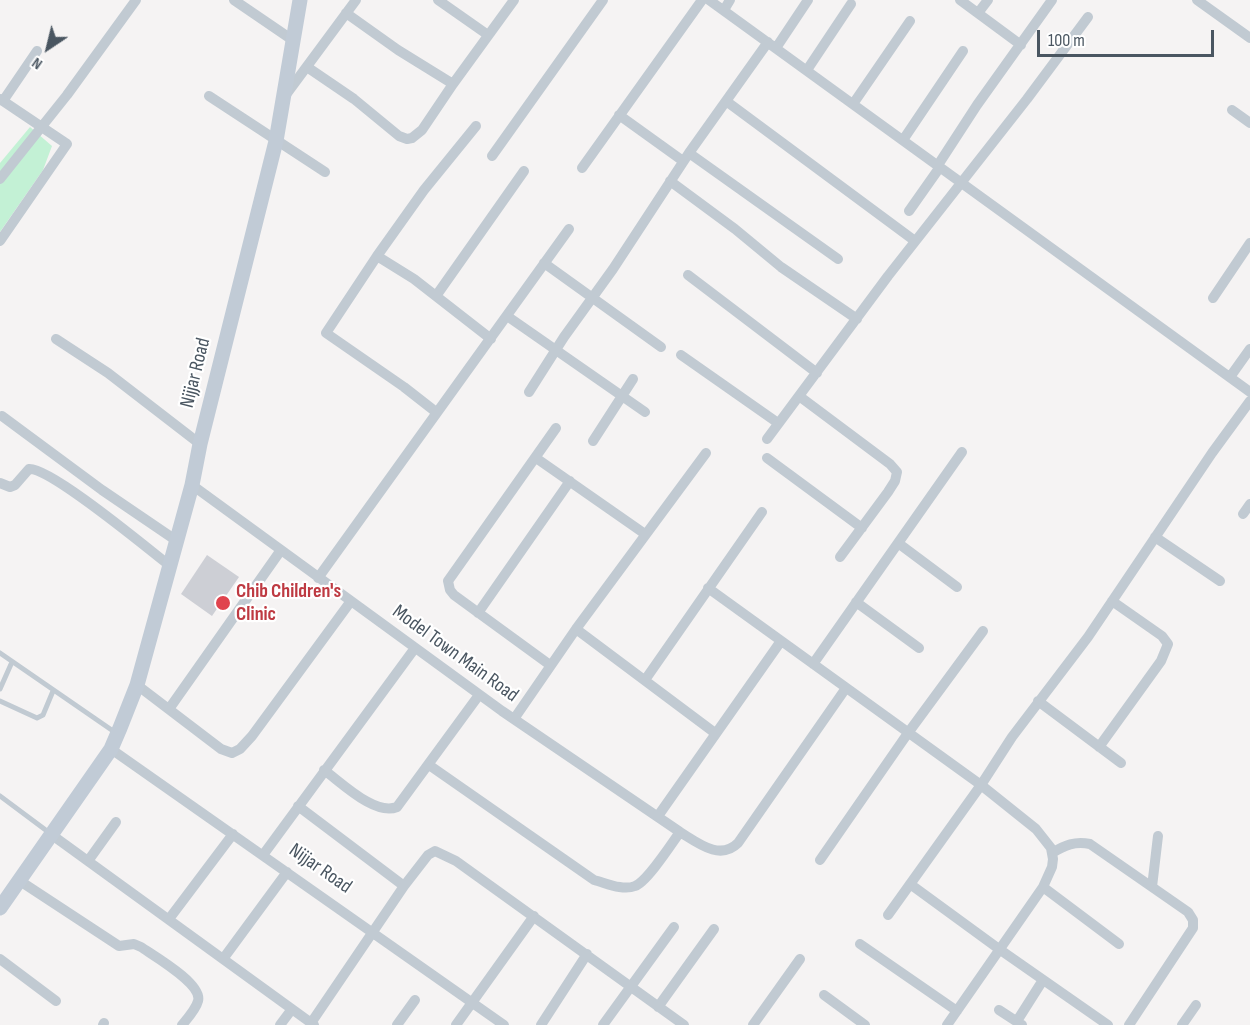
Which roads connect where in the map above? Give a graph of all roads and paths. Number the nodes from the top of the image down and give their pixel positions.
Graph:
1 (136, 0) edge
2 (234, 0) edge
3 (300, 0) edge
4 (356, 0) edge
5 (438, 0) edge
6 (514, 0) edge
7 (603, 0) edge
8 (702, 0) edge
9 (710, 0) edge
10 (730, 0) edge
11 (808, 0) edge
12 (960, 0) edge
13 (988, 0) edge
14 (1052, 0) edge
15 (1197, 0) edge
16 (851, 4) dead end
17 (724, 10) junction
18 (346, 13) junction
19 (978, 13) junction
20 (1088, 17) dead end
21 (910, 21) dead end
22 (488, 35) junction
23 (1249, 36) edge
24 (294, 41) junction
25 (772, 45) junction
26 (1021, 45) junction
27 (37, 51) dead end
28 (963, 51) dead end
29 (307, 67) junction
30 (807, 70) junction
31 (453, 84) junction
32 (208, 96) dead end
33 (285, 97) junction
34 (2, 100) edge
35 (726, 101) junction
36 (853, 104) junction
37 (1232, 110) dead end
38 (619, 115) junction
39 (1250, 123) edge
40 (476, 126) dead end
41 (42, 127) junction
42 (903, 140) junction
43 (276, 141) junction
44 (492, 156) dead end
45 (686, 157) junction
46 (939, 166) junction
47 (582, 168) dead end
48 (524, 171) dead end
49 (325, 172) dead end
50 (0, 178) edge
51 (670, 181) junction
52 (962, 183) junction
53 (909, 211) dead end
54 (569, 229) dead end
55 (0, 241) edge
56 (915, 241) junction
57 (1250, 243) edge
58 (377, 256) junction
59 (838, 259) dead end
60 (544, 263) junction
61 (688, 275) dead end
62 (436, 296) junction
63 (592, 298) junction
64 (1213, 298) dead end
65 (507, 316) junction
66 (857, 319) junction
67 (56, 339) dead end
68 (491, 339) junction
69 (661, 348) dead end
70 (1250, 349) edge
71 (556, 350) junction
72 (681, 355) dead end
73 (817, 373) junction
74 (1230, 377) junction
75 (633, 379) dead end
76 (529, 392) dead end
77 (1250, 392) edge
78 (622, 396) junction
79 (799, 396) junction
80 (1250, 401) edge
81 (436, 412) junction
82 (645, 412) dead end
83 (2, 416) dead end
84 (778, 423) junction
85 (556, 428) dead end
86 (767, 439) dead end
87 (593, 441) dead end
88 (200, 444) junction
89 (962, 452) dead end
90 (706, 453) dead end
91 (536, 458) junction
92 (767, 458) dead end
93 (570, 482) junction
94 (0, 483) edge
95 (192, 485) junction
96 (1250, 504) edge
97 (762, 512) dead end
98 (1243, 514) dead end
99 (862, 528) junction
100 (645, 534) junction
101 (1155, 537) junction
102 (177, 541) junction
103 (898, 543) junction
104 (281, 550) junction
105 (840, 557) dead end
106 (169, 565) junction
107 (318, 578) junction
108 (1220, 581) dead end
109 (957, 587) dead end
110 (708, 588) junction
111 (351, 601) junction
112 (1112, 601) junction
113 (856, 602) junction
114 (478, 614) junction
115 (576, 629) junction
116 (983, 631) dead end
117 (781, 641) junction
118 (415, 648) junction
119 (919, 648) dead end
120 (0, 653) edge
121 (12, 662) junction
122 (813, 664) junction
123 (550, 665) junction
124 (3, 673) edge
125 (645, 680) junction
126 (137, 684) junction
127 (846, 688) junction
128 (0, 689) edge
129 (53, 691) junction
130 (479, 695) junction
131 (0, 701) edge
132 (1038, 702) junction
133 (168, 709) junction
134 (514, 719) junction
135 (715, 733) junction
136 (908, 733) junction
137 (118, 734) junction
138 (1099, 747) junction
139 (111, 749) junction
140 (1121, 763) dead end
141 (429, 765) junction
142 (324, 770) junction
143 (981, 785) junction
144 (0, 796) edge
145 (298, 806) junction
146 (658, 816) junction
147 (116, 822) dead end
148 (680, 832) junction
149 (233, 834) junction
150 (52, 835) junction
151 (1158, 836) dead end
152 (1052, 853) junction
153 (263, 855) junction
154 (820, 860) dead end
155 (88, 861) junction
156 (287, 872) junction
157 (21, 881) junction
158 (910, 884) junction
159 (404, 886) junction
160 (1152, 886) junction
161 (1043, 887) junction
162 (0, 908) edge
163 (888, 915) dead end
164 (534, 916) junction
165 (169, 919) junction
166 (674, 927) dead end
167 (714, 929) dead end
168 (374, 933) junction
169 (860, 944) dead end
170 (1119, 944) dead end
171 (999, 950) junction
172 (587, 954) junction
173 (0, 959) edge
174 (801, 959) dead end
175 (224, 960) junction
176 (1043, 980) junction
177 (632, 987) junction
178 (824, 995) dead end
179 (415, 1000) dead end
180 (56, 1001) dead end
181 (472, 1002) junction
182 (1196, 1005) dead end
183 (658, 1007) junction
184 (292, 1009) junction
185 (999, 1010) dead end
186 (957, 1011) junction
187 (1020, 1023) edge
188 (313, 1024) edge
189 (182, 1025) edge
190 (280, 1025) edge
191 (397, 1025) edge
192 (456, 1025) edge
193 (504, 1025) edge
194 (541, 1025) edge
195 (603, 1025) edge
196 (684, 1025) edge
197 (753, 1025) edge
198 (865, 1025) edge
199 (947, 1025) edge
200 (1108, 1025) edge
201 (1129, 1025) edge
202 (1182, 1025) edge

1 - 41 street
2 - 24 street
3 - 24 street, Nijjar Road
4 - 18 street
5 - 22 street
6 - 22 street
7 - 44 street
8 - 38 street
9 - 17 street
10 - 17 street
11 - 25 street
12 - 19 street
13 - 19 street
14 - 26 street
15 - 23 street
16 - 30 street
17 - 25 street
18 - 29 street
18 - 31 street
19 - 26 street
20 - 52 street
21 - 36 street
22 - 31 street
24 - 33 street, Nijjar Road
25 - 30 street
25 - 35 street
26 - 46 street
27 - 34 street
28 - 42 street
29 - 31 street
29 - 33 street
30 - 36 street
32 - 43 street
33 - 43 street, Nijjar Road
34 - 41 street
35 - 45 street
35 - 56 street
36 - 42 street
37 - 39 street
38 - 45 street
38 - 47 street
40 - 58 street
41 - 50 street
41 - 55 street
42 - 46 street
43 - 49 street
43 - 88 street, Nijjar Road
45 - 51 street
45 - 59 street
46 - 52 street
46 - 53 street
48 - 62 street
51 - 63 street
51 - 66 street
52 - 56 street
52 - 74 street
54 - 60 street
56 - 66 street
57 - 64 street
58 - 62 street
58 - 81 street
60 - 63 street
60 - 65 street
61 - 73 street
62 - 68 street
63 - 69 street
63 - 71 street
65 - 68 street
65 - 71 street
66 - 73 street
67 - 88 street
68 - 81 street
70 - 74 street
71 - 76 street
71 - 78 street
72 - 84 street
73 - 79 street
74 - 77 street
75 - 78 street
78 - 82 street
78 - 87 street
79 - 84 street
79 - 99 street
80 - 101 street
81 - 107 street
83 - 102 street
84 - 86 street
85 - 91 street
88 - 95 street, Nijjar Road
89 - 103 street
90 - 100 street
91 - 93 street
91 - 114 street
92 - 99 street
93 - 100 street
93 - 114 street
94 - 106 street
95 - 102 street, Nijjar Road
95 - 104 street, Model Town Main Road
96 - 98 street
97 - 110 street
99 - 105 street
100 - 115 street
101 - 108 street
101 - 112 street
102 - 106 street, Nijjar Road
103 - 109 street
103 - 113 street
104 - 107 street, Model Town Main Road
104 - 133 street
106 - 126 street, Nijjar Road
107 - 111 street, Model Town Main Road
110 - 117 street
110 - 125 street
111 - 118 street, Model Town Main Road
111 - 133 street
112 - 132 street
112 - 138 street
113 - 119 street
113 - 122 street
114 - 123 street
115 - 123 street
115 - 125 street
116 - 136 street
117 - 122 street
117 - 135 street
118 - 130 street, Model Town Main Road
118 - 142 street
120 - 121 lane
121 - 124 lane
121 - 129 lane
122 - 127 street
123 - 134 street
124 - 128 lane
125 - 135 street
126 - 133 street
126 - 137 street, Nijjar Road
127 - 136 street
127 - 148 street, Model Town Main Road
129 - 131 lane
129 - 137 lane
130 - 134 street, Model Town Main Road
130 - 141 street
132 - 138 street
132 - 143 street
134 - 146 street, Model Town Main Road
135 - 146 street
136 - 143 street
136 - 154 street
137 - 139 street, Nijjar Road
138 - 140 street
139 - 149 street, Nijjar Road
139 - 150 street, Nijjar Road
141 - 142 street
141 - 148 street
142 - 145 street
143 - 152 street
143 - 158 street
144 - 150 lane
145 - 153 street
145 - 159 street
146 - 148 street, Model Town Main Road
147 - 155 street
149 - 153 street, Nijjar Road
149 - 165 street
150 - 155 street
150 - 157 street, Nijjar Road
151 - 160 street
152 - 160 street
152 - 161 street
153 - 156 street, Nijjar Road
155 - 165 street
156 - 168 street, Nijjar Road
156 - 175 street
157 - 162 street, Nijjar Road
157 - 189 street
158 - 163 street
158 - 171 street
159 - 164 street
159 - 168 street
160 - 201 street
161 - 170 street
161 - 171 street
164 - 172 street
164 - 181 street
165 - 175 street
166 - 177 street
167 - 183 street
168 - 181 street, Nijjar Road
168 - 188 street
169 - 186 street
171 - 176 street
171 - 186 street
172 - 177 street
172 - 194 street
173 - 180 street
174 - 197 street
175 - 184 street
176 - 187 street
176 - 200 street
177 - 183 street
177 - 195 street
178 - 198 street
179 - 191 street
181 - 192 street
181 - 193 street, Nijjar Road
182 - 202 street
183 - 196 street
184 - 188 street
184 - 190 street
185 - 187 street
186 - 199 street

